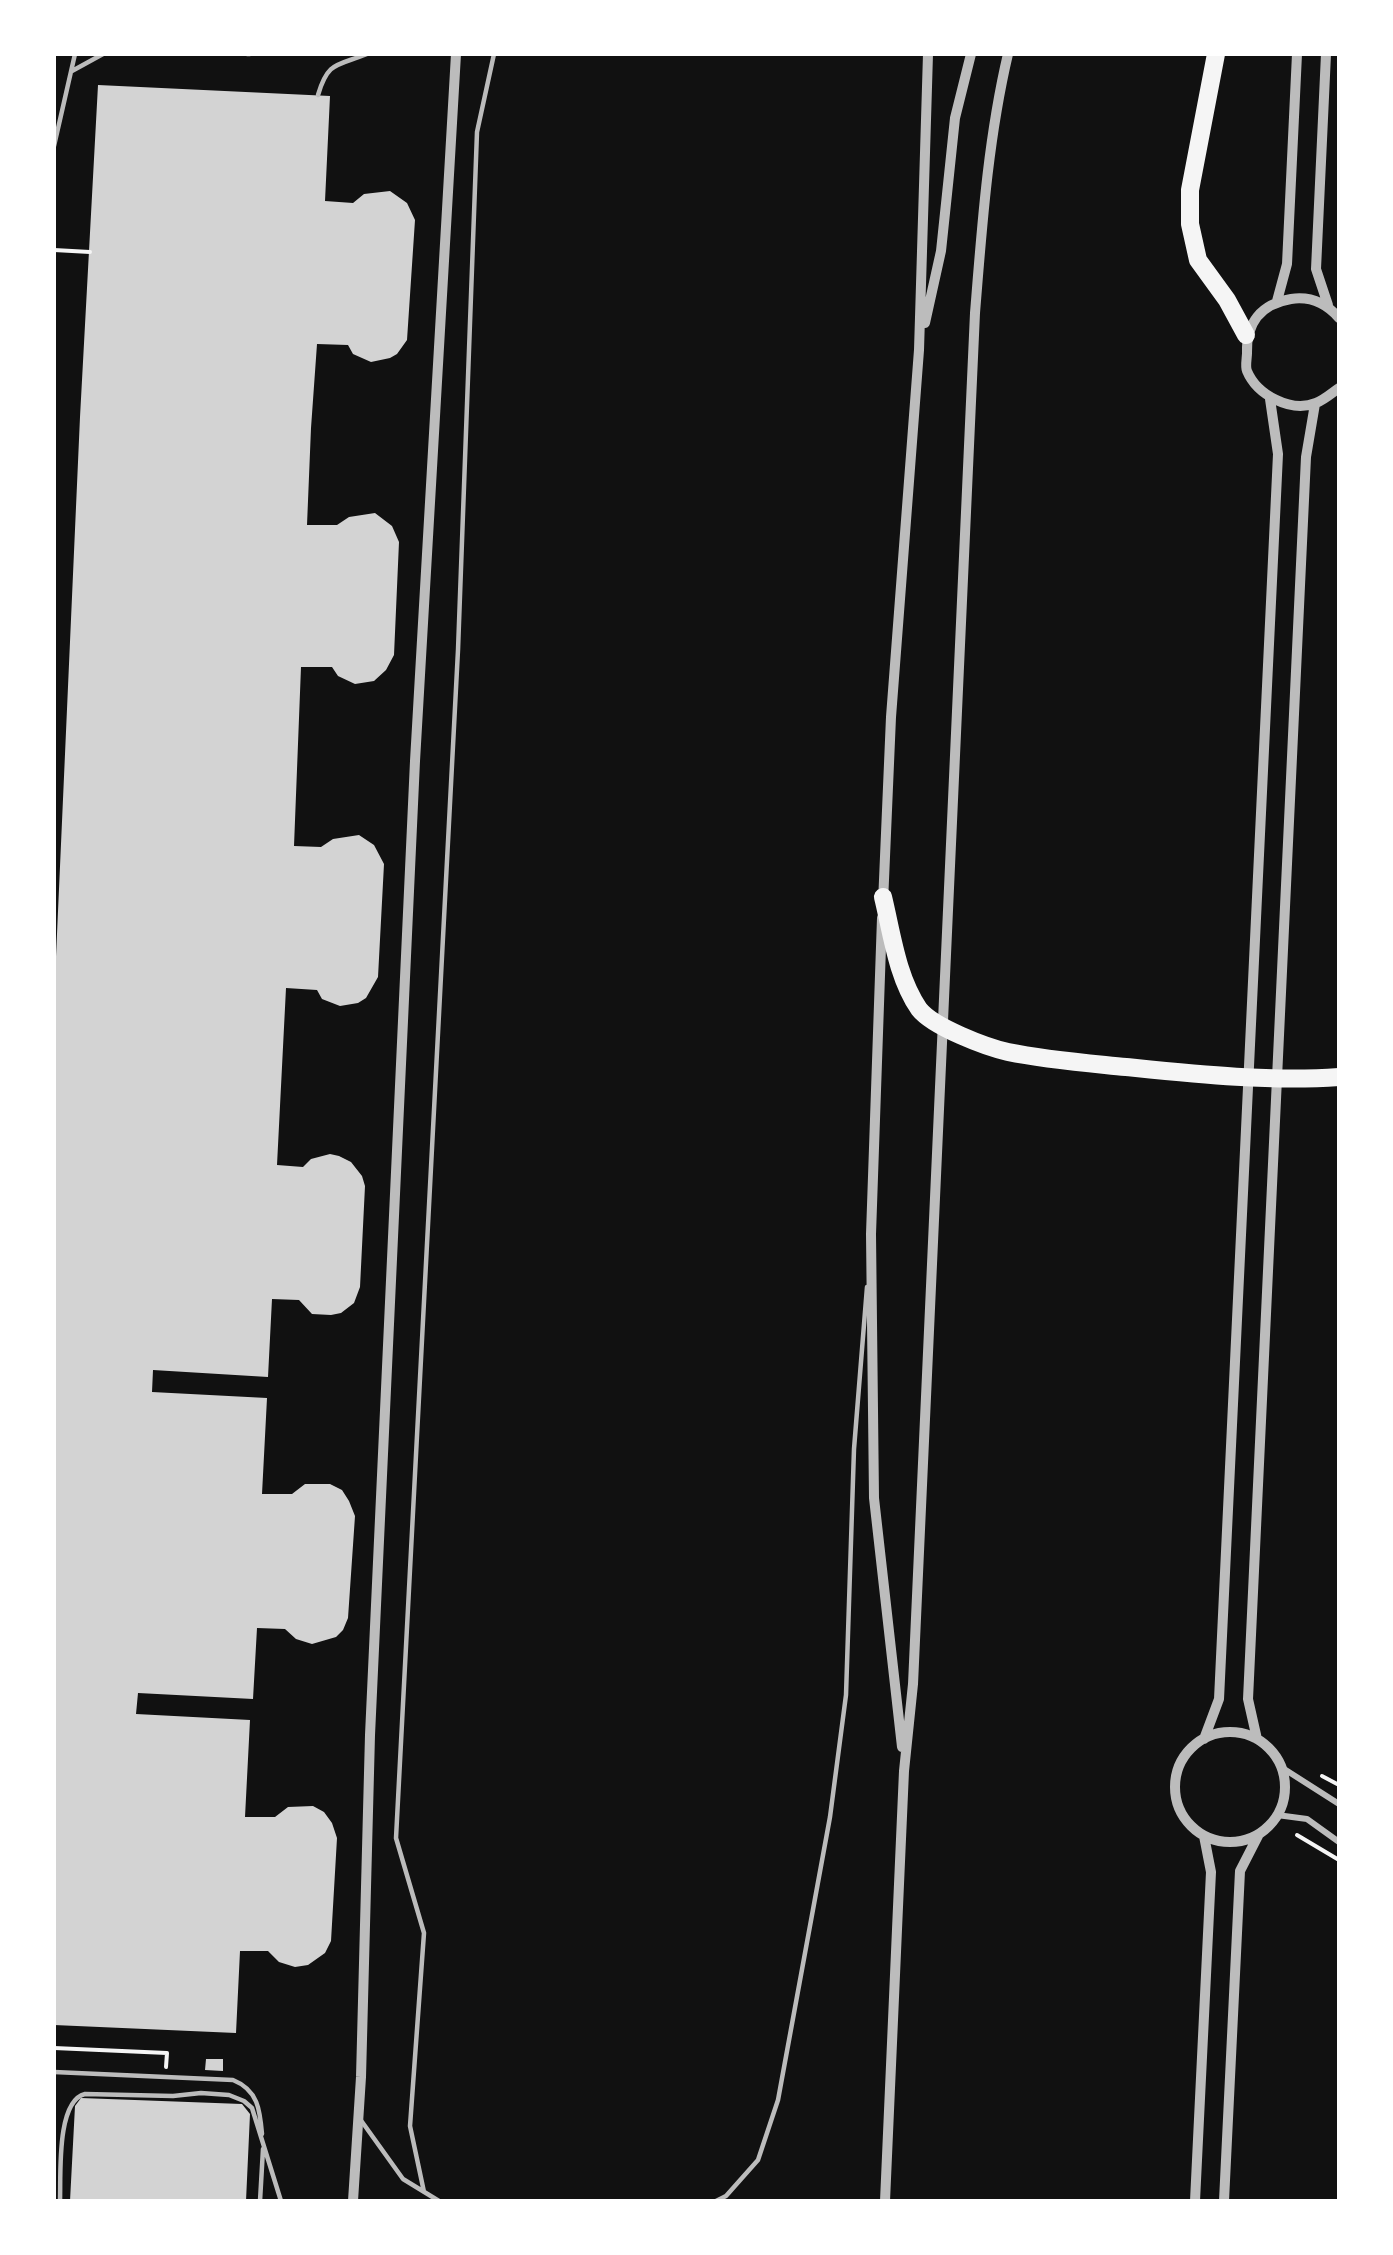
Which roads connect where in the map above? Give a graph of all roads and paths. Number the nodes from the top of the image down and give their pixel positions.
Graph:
1 (75, 54) edge
2 (103, 54) edge
3 (367, 54) edge
4 (456, 54) edge
5 (494, 54) edge
6 (928, 54) edge
7 (971, 54) edge
8 (1008, 54) edge
9 (1216, 54) edge
10 (1297, 54) edge
11 (1326, 54) edge
12 (72, 71) junction
13 (318, 95) dead end
14 (54, 146) edge
15 (54, 250) edge
16 (90, 252) dead end
17 (1277, 301) junction
18 (1328, 305) junction
19 (1339, 318) edge
20 (1246, 334) junction
21 (919, 350) junction
22 (1339, 388) edge
23 (1270, 399) junction
24 (1315, 404) junction
25 (883, 897) junction
26 (1339, 1077) edge
27 (871, 1234) junction
28 (1203, 1739) junction
29 (1257, 1739) junction
30 (1281, 1767) junction
31 (904, 1771) junction
32 (1339, 1804) edge
33 (1277, 1815) junction
34 (1259, 1834) junction
35 (1297, 1835) dead end
36 (1204, 1836) junction
37 (1339, 1842) edge
38 (1339, 1860) edge
39 (54, 2048) edge
40 (54, 2072) edge
41 (166, 2077) dead end
42 (358, 2117) junction
43 (263, 2144) junction
44 (885, 2170) junction
45 (424, 2192) junction
46 (60, 2201) edge
47 (260, 2201) edge
48 (281, 2201) edge
49 (353, 2201) edge
50 (439, 2201) edge
51 (716, 2201) edge
52 (880, 2201) edge
53 (885, 2201) edge
54 (1195, 2201) edge
55 (1224, 2201) edge

1 - 12 lane
2 - 12 lane
3 - 13 lane
4 - 42 street
5 - 45 lane
6 - 21 street
7 - 21 street
8 - 31 street
9 - 20 highway
10 - 17 street
11 - 18 street
12 - 14 lane
15 - 16 path
17 - 18 street
17 - 20 street
18 - 19 street
20 - 23 street
21 - 25 street
22 - 24 street
23 - 24 street
23 - 28 street
24 - 29 street
25 - 26 highway
25 - 27 street
27 - 31 street
27 - 51 lane
28 - 29 street
28 - 36 street
29 - 30 street
30 - 32 street
30 - 33 street
31 - 44 street
33 - 34 street
33 - 37 street
34 - 36 street
34 - 55 street
35 - 38 path
36 - 54 street
39 - 41 path
40 - 43 lane
42 - 45 lane
42 - 49 street
43 - 46 lane
43 - 47 lane
43 - 48 lane
44 - 52 street
44 - 53 street
45 - 50 lane

